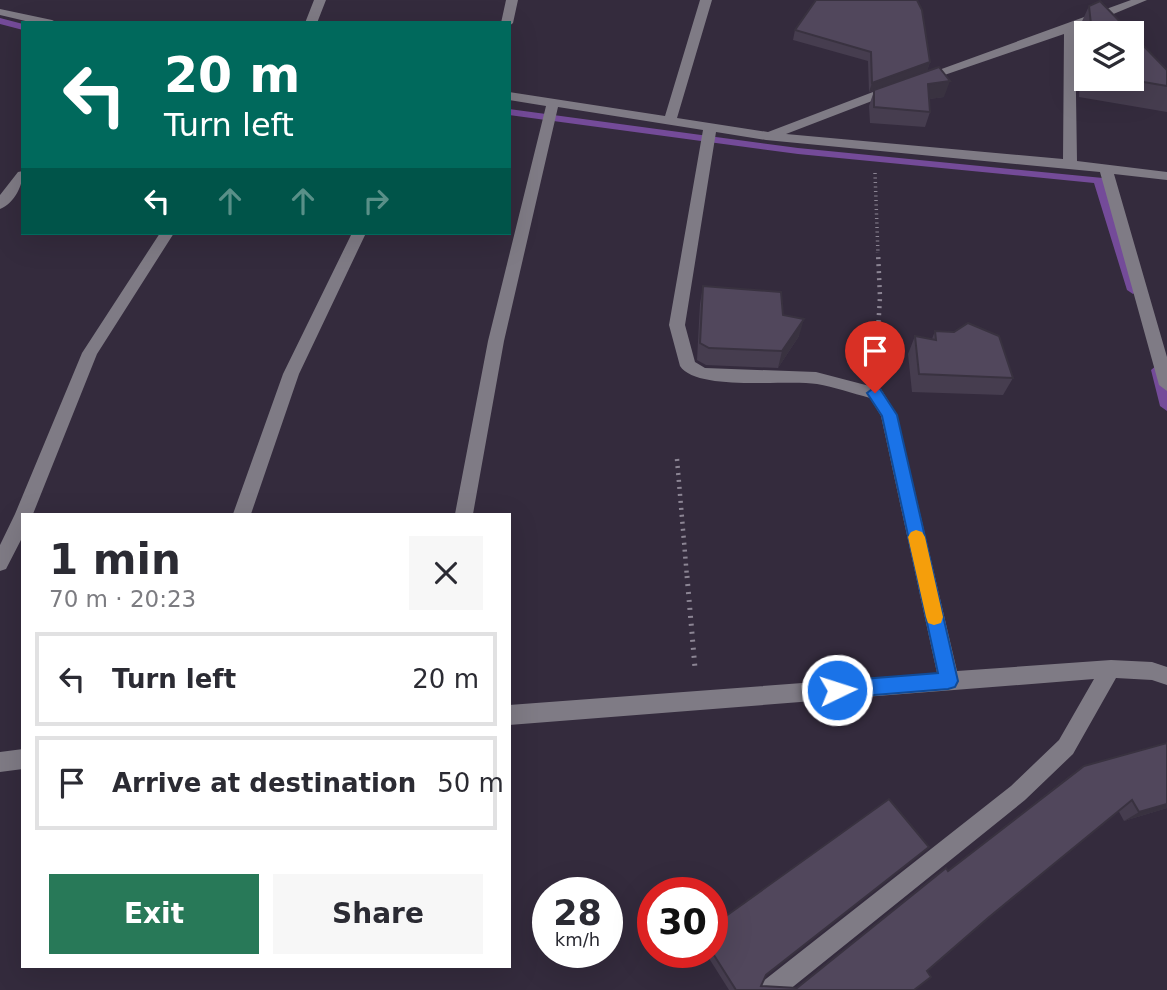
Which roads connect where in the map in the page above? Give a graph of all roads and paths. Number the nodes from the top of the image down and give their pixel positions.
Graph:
1 (320, 0) edge
2 (512, 0) edge
3 (706, 0) edge
4 (1141, 0) edge
5 (0, 12) edge
6 (43, 21) edge
7 (312, 21) edge
8 (507, 21) edge
9 (1069, 29) junction
10 (511, 96) edge
11 (553, 103) junction
12 (670, 121) junction
13 (710, 127) junction
14 (766, 136) junction
15 (872, 146) junction
16 (1070, 164) junction
17 (1106, 169) junction
18 (1167, 176) edge
19 (21, 178) edge
20 (0, 204) edge
21 (166, 235) edge
22 (358, 235) edge
23 (1167, 385) edge
24 (875, 393) junction
25 (677, 460) dead end
26 (24, 513) edge
27 (242, 513) edge
28 (464, 513) edge
29 (21, 520) edge
30 (0, 563) edge
31 (1111, 669) junction
32 (1167, 676) edge
33 (948, 681) junction
34 (698, 701) junction
35 (511, 715) edge
36 (21, 759) edge
37 (0, 762) edge
38 (770, 990) edge

1 - 7 street
2 - 8 street
3 - 12 street
4 - 9 street
5 - 6 street
9 - 14 street
9 - 16 street
10 - 11 street
11 - 12 street
11 - 28 street
12 - 13 street
13 - 14 street
13 - 24 street
14 - 15 street
15 - 16 street
15 - 24 path
16 - 17 street
17 - 18 street
17 - 23 street
19 - 20 street
21 - 26 street
22 - 27 street
24 - 33 street
25 - 34 path
29 - 30 street
31 - 32 street
31 - 33 street
31 - 38 street
33 - 34 street
34 - 35 street
36 - 37 street

